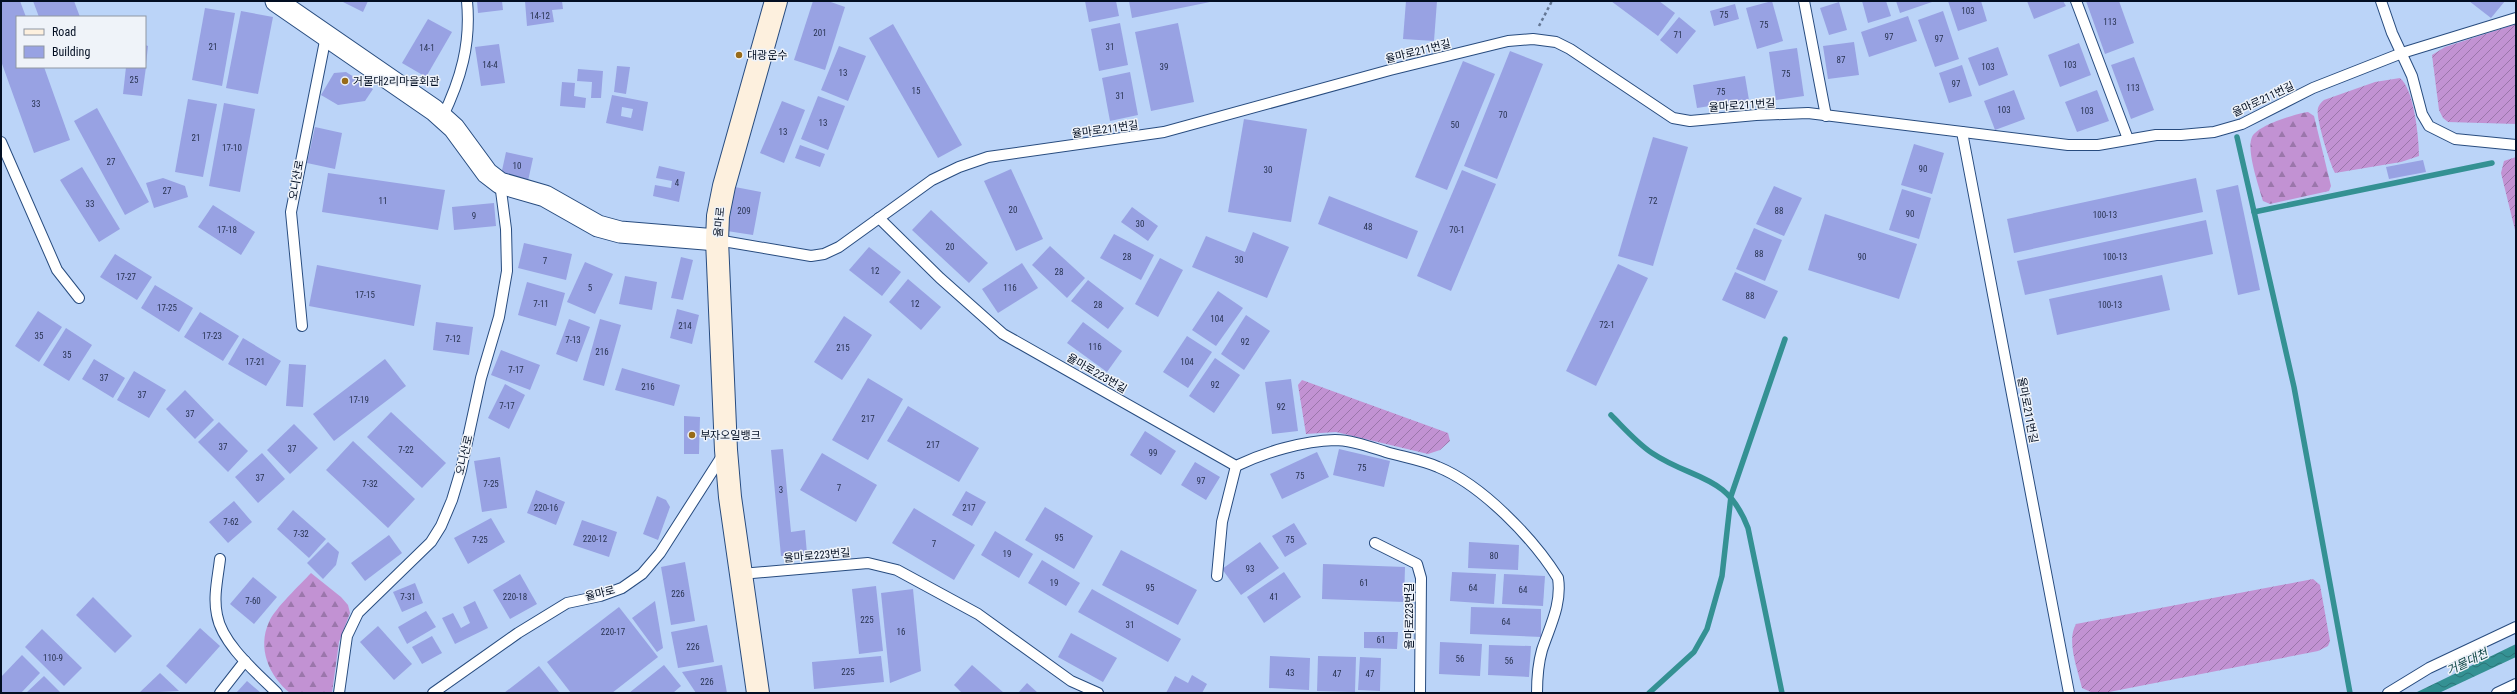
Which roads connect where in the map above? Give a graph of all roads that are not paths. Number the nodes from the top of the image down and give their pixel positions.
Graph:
1 (276, 1) edge
2 (467, 1) edge
3 (776, 1) edge
4 (1804, 1) edge
5 (2076, 1) edge
6 (2381, 1) edge
7 (2516, 18) edge
8 (326, 36) junction
9 (2402, 53) junction
10 (1826, 116) junction
11 (442, 118) junction
12 (1962, 132) junction
13 (2128, 139) junction
14 (1, 142) edge
15 (2516, 145) edge
16 (500, 183) junction
17 (880, 218) junction
18 (717, 240) junction
19 (79, 298) dead end
20 (302, 326) dead end
21 (726, 450) junction
22 (1236, 466) junction
23 (1375, 543) dead end
24 (220, 559) dead end
25 (741, 574) junction
26 (1217, 576) dead end
27 (2516, 627) edge
28 (245, 661) junction
29 (2516, 684) edge
30 (220, 693) edge
31 (277, 693) edge
32 (339, 693) edge
33 (433, 693) edge
34 (758, 693) edge
35 (1098, 693) edge
36 (1420, 693) edge
37 (1537, 693) edge
38 (2069, 693) edge
39 (2388, 693) edge
40 (2497, 693) edge

1 - 8 street
2 - 11 lane
3 - 18 street, 율마로
4 - 10 lane
5 - 13 lane
6 - 9 lane
7 - 9 lane, 율마로211번길
8 - 11 street
8 - 20 lane, 오니산로
9 - 13 lane, 율마로211번길
9 - 15 lane
10 - 12 lane, 율마로211번길
10 - 17 lane, 율마로211번길
11 - 16 street
12 - 13 lane, 율마로211번길
12 - 38 lane, 율마로211번길
14 - 19 lane
16 - 18 street
16 - 32 lane, 오니산로
17 - 18 lane, 율마로211번길
17 - 22 lane, 율마로223번길
18 - 21 street, 율마로
21 - 25 street, 율마로
21 - 33 lane, 율마로
22 - 26 lane
22 - 37 lane
23 - 36 lane, 율마로223번길
24 - 28 lane
25 - 34 street, 율마로
25 - 35 lane, 율마로223번길
27 - 39 lane
28 - 30 lane
28 - 31 lane
29 - 40 lane

